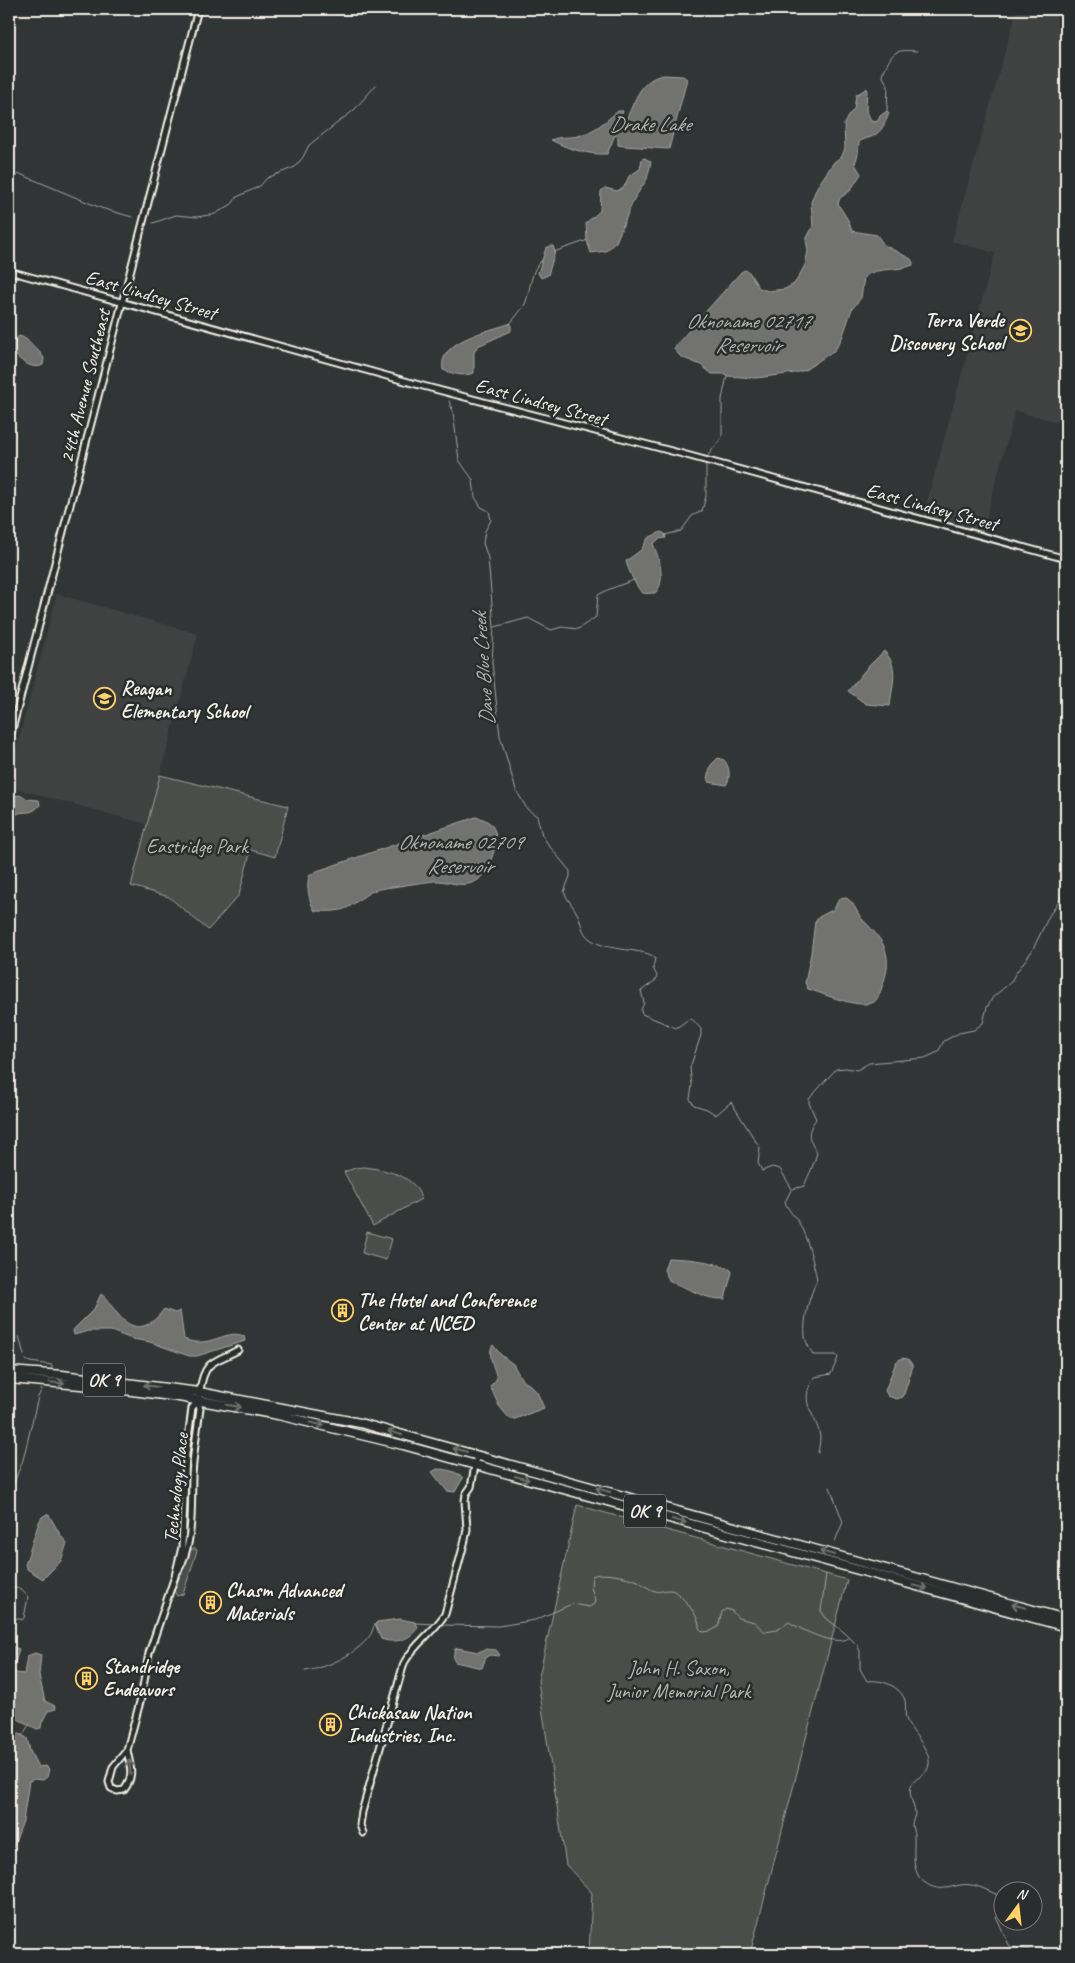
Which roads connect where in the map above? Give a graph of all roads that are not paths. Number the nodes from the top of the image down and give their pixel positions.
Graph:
1 (198, 9) edge
2 (9, 271) edge
3 (121, 301) junction
4 (1066, 559) edge
5 (9, 741) edge
6 (238, 1350) dead end
7 (9, 1371) edge
8 (9, 1379) edge
9 (199, 1392) junction
10 (198, 1401) junction
11 (477, 1455) junction
12 (475, 1465) junction
13 (873, 1570) junction
14 (1066, 1618) edge
15 (1066, 1627) edge
16 (128, 1750) junction
17 (363, 1833) dead end

1 - 3 street, 24th Avenue Southeast
2 - 3 street, East Lindsey Street
3 - 4 street, East Lindsey Street
3 - 5 street, 24th Avenue Southeast
6 - 9 street, Technology Place
9 -> 7 highway, OK 9
8 -> 10 highway, OK 9
9 - 10 street, Technology Place
11 -> 9 highway, OK 9
10 -> 12 highway, OK 9
10 - 16 street, Technology Place
11 - 12 street
13 -> 11 highway, OK 9
12 -> 13 highway, OK 9
12 - 17 street
14 -> 13 highway, OK 9
13 -> 15 highway, OK 9
16 -> 16 street, Technology Place

